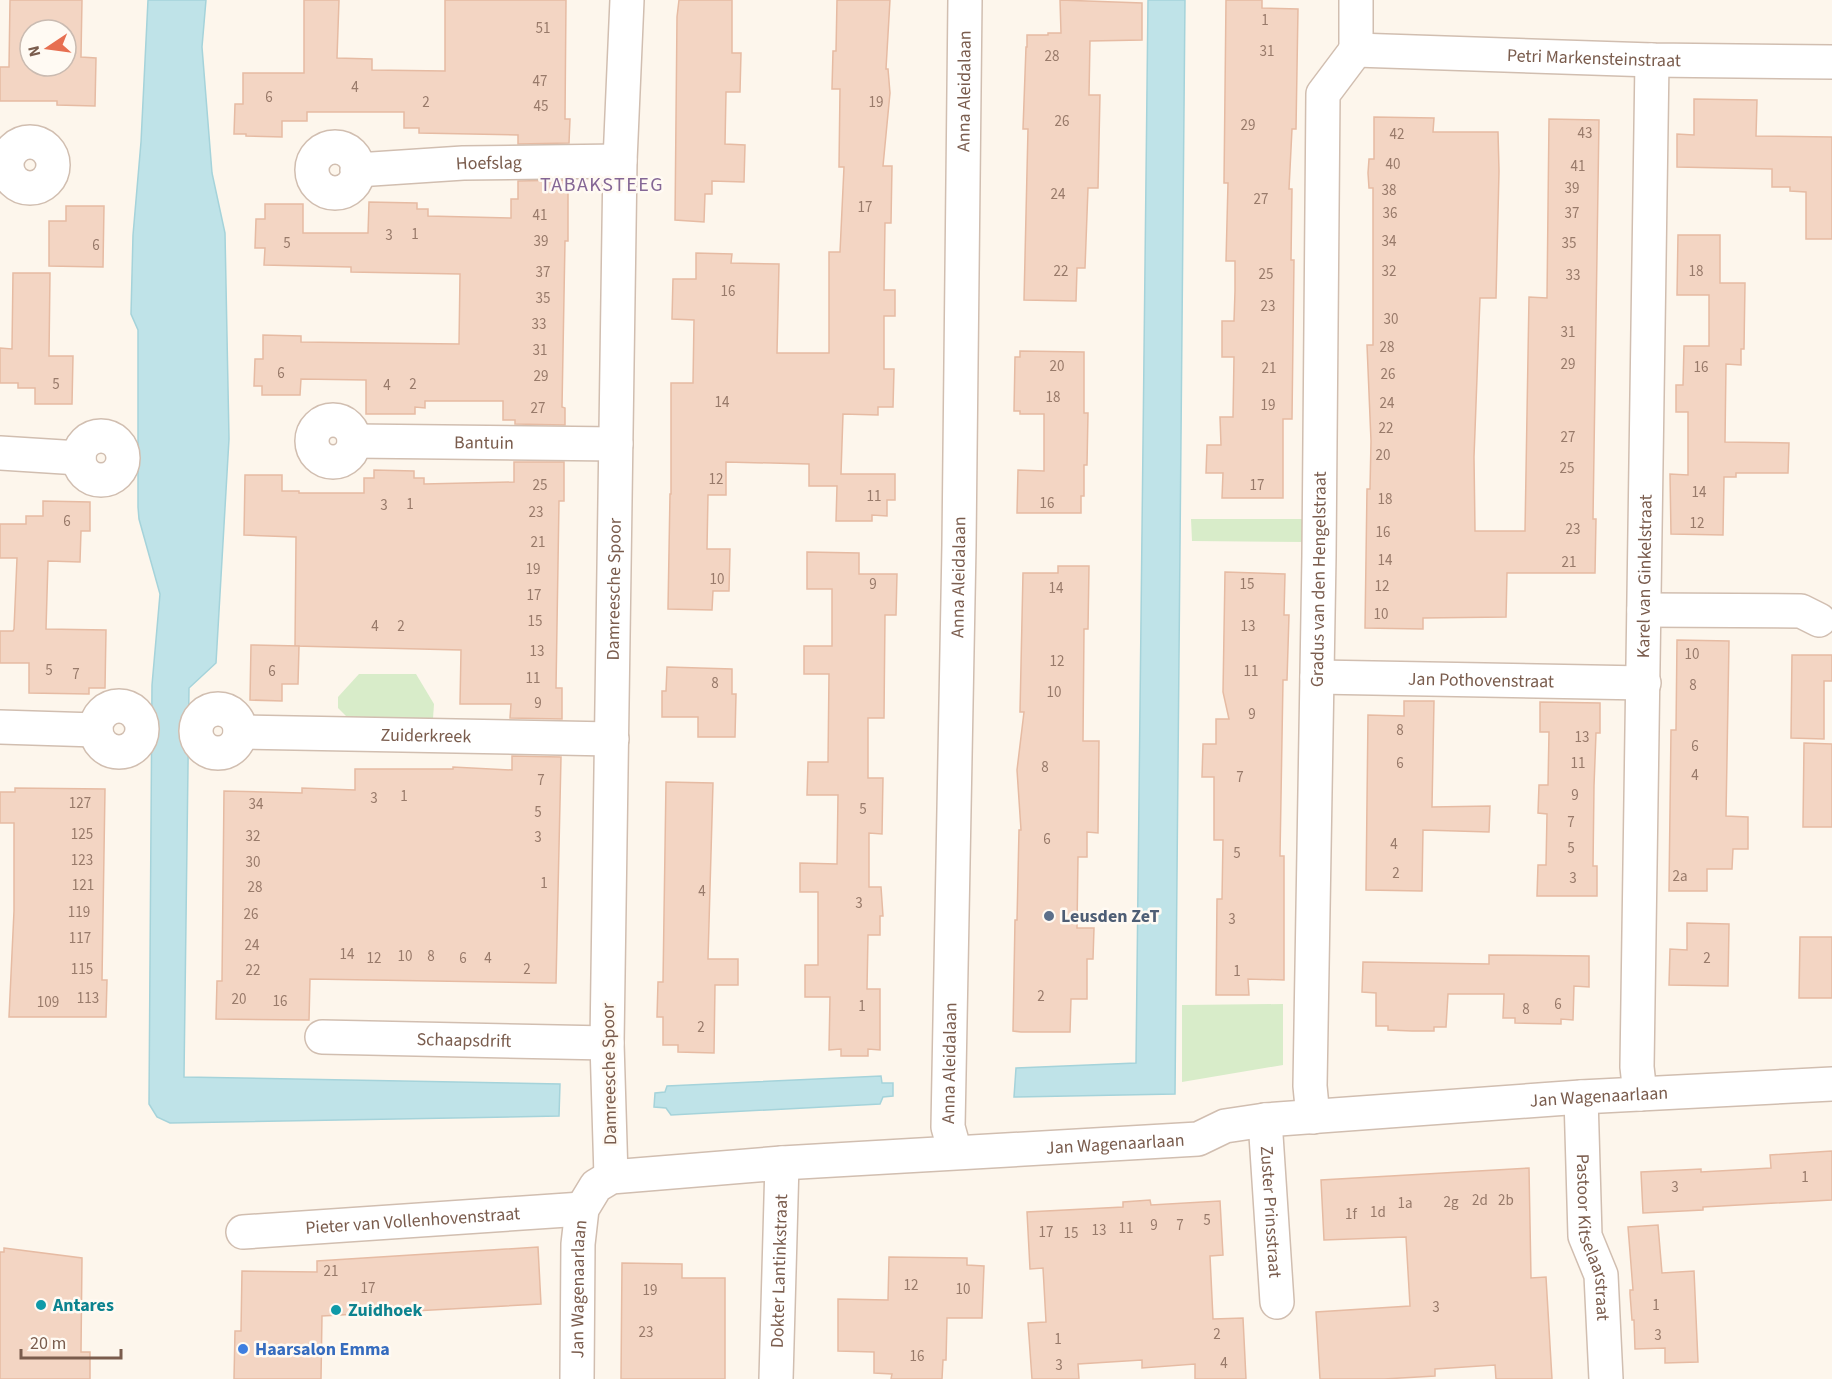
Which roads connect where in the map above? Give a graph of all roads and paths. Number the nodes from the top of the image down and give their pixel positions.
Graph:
1 (627, 0) edge
2 (965, 0) edge
3 (1356, 0) edge
4 (1356, 50) junction
5 (1652, 60) junction
6 (1832, 62) edge
7 (620, 162) junction
8 (357, 170) dead end
9 (354, 441) dead end
10 (616, 444) junction
11 (0, 453) edge
12 (79, 458) dead end
13 (1644, 610) junction
14 (1819, 620) dead end
15 (1317, 677) junction
16 (1644, 683) junction
17 (0, 728) edge
18 (96, 730) dead end
19 (240, 732) dead end
20 (612, 739) junction
21 (322, 1037) dead end
22 (607, 1043) junction
23 (1832, 1084) edge
24 (1640, 1094) junction
25 (1581, 1097) junction
26 (1313, 1117) junction
27 (1265, 1120) junction
28 (955, 1152) junction
29 (782, 1163) junction
30 (611, 1177) junction
31 (582, 1209) junction
32 (243, 1232) dead end
33 (1277, 1302) dead end
34 (577, 1379) edge
35 (776, 1379) edge
36 (1606, 1379) edge

1 - 7 street, Damreesche Spoor
2 - 28 street, Anna Aleidalaan
3 - 4 street
4 - 5 street, Petri Markensteinstraat
4 - 15 street, Gradus van den Hengelstraat
5 - 6 street, Petri Markensteinstraat
5 - 13 street, Karel van Ginkelstraat
7 - 8 street, Hoefslag
7 - 10 street, Damreesche Spoor
9 - 10 street, Bantuin
10 - 20 street, Damreesche Spoor
11 - 12 street
13 - 14 street
13 - 16 street, Karel van Ginkelstraat
15 - 16 street, Jan Pothovenstraat
15 - 26 street, Gradus van den Hengelstraat
16 - 24 street, Karel van Ginkelstraat
17 - 18 street
19 - 20 street, Zuiderkreek
20 - 22 street, Damreesche Spoor
21 - 22 street, Schaapsdrift
22 - 30 street, Damreesche Spoor
23 - 24 street, Jan Wagenaarlaan
24 - 25 street, Jan Wagenaarlaan
25 - 26 street, Jan Wagenaarlaan
25 - 36 street, Pastoor Kitselaarstraat
26 - 27 street, Jan Wagenaarlaan
27 - 28 street, Jan Wagenaarlaan
27 - 33 street, Zuster Prinsstraat
28 - 29 street, Jan Wagenaarlaan
29 - 30 street, Jan Wagenaarlaan
29 - 35 street, Dokter Lantinkstraat
30 - 31 street, Jan Wagenaarlaan
31 - 32 street, Pieter van Vollenhovenstraat
31 - 34 street, Jan Wagenaarlaan

